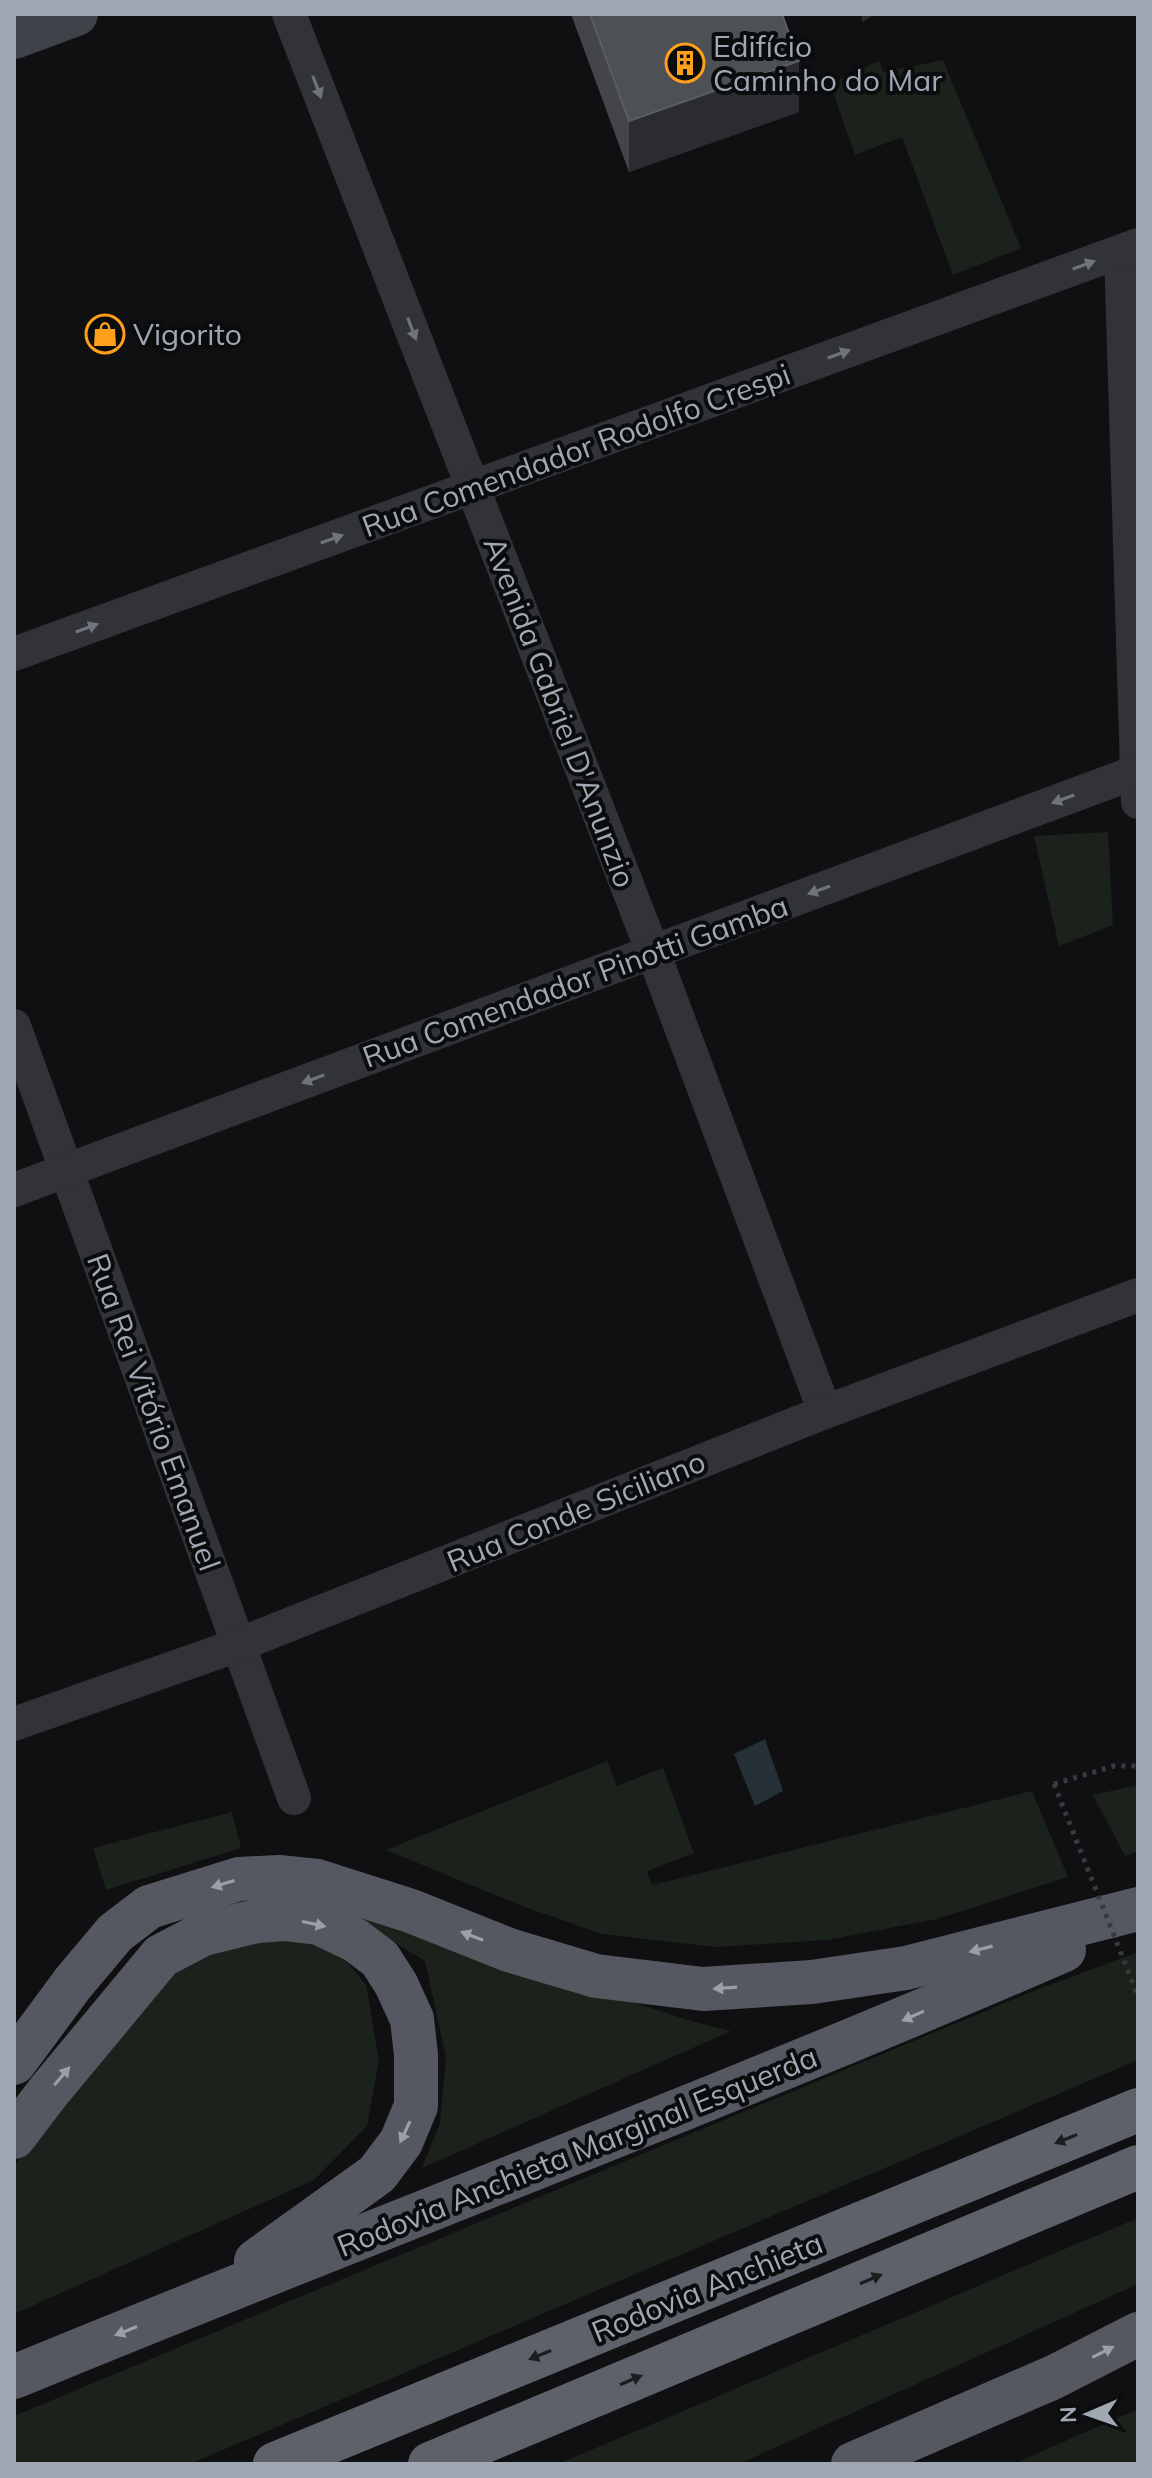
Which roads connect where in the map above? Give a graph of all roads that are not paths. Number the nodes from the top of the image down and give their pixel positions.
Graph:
1 (76, 14) edge
2 (289, 14) edge
3 (15, 31) edge
4 (1130, 248) edge
5 (473, 487) junction
6 (14, 654) edge
7 (1137, 787) edge
8 (653, 952) junction
9 (14, 1026) edge
10 (66, 1171) junction
11 (14, 1190) edge
12 (1138, 1295) edge
13 (825, 1412) junction
14 (238, 1645) junction
15 (14, 1724) edge
16 (294, 1798) dead end
17 (1138, 1909) edge
18 (1138, 1917) edge
19 (14, 2063) edge
20 (1138, 2110) edge
21 (14, 2137) edge
22 (1138, 2167) edge
23 (199, 2301) junction
24 (1138, 2334) edge
25 (14, 2377) edge
26 (1054, 2377) junction
27 (275, 2464) edge
28 (430, 2464) edge
29 (853, 2464) edge
30 (887, 2464) edge

1 - 3 main road
2 -> 5 street, Avenida Gabriel D'Anunzio
5 -> 4 street, Rua Comendador Rodolfo Crespi
4 - 7 street
6 -> 5 street, Rua Comendador Rodolfo Crespi
5 - 8 street, Avenida Gabriel D'Anunzio
7 -> 8 street, Rua Comendador Pinotti Gamba
8 -> 10 street, Rua Comendador Pinotti Gamba
8 - 13 street, Avenida Gabriel D'Anunzio
9 - 10 street, Rua Rei Vitório Emanuel
10 - 11 street, Rua Comendador Pinotti Gamba
10 - 14 street, Rua Rei Vitório Emanuel
12 - 13 street, Rua Conde Siciliano
13 - 14 street, Rua Conde Siciliano
14 - 15 street, Rua Conde Siciliano
14 - 16 street, Rua Rei Vitório Emanuel
17 -> 19 highway
18 -> 23 highway, Rodovia Anchieta Marginal Esquerda
20 -> 27 highway, Rodovia Anchieta
21 -> 23 highway
28 -> 22 highway, Rodovia Anchieta
23 -> 25 highway, Rodovia Anchieta Marginal Esquerda
26 -> 24 highway
26 - 29 highway
26 - 30 highway

